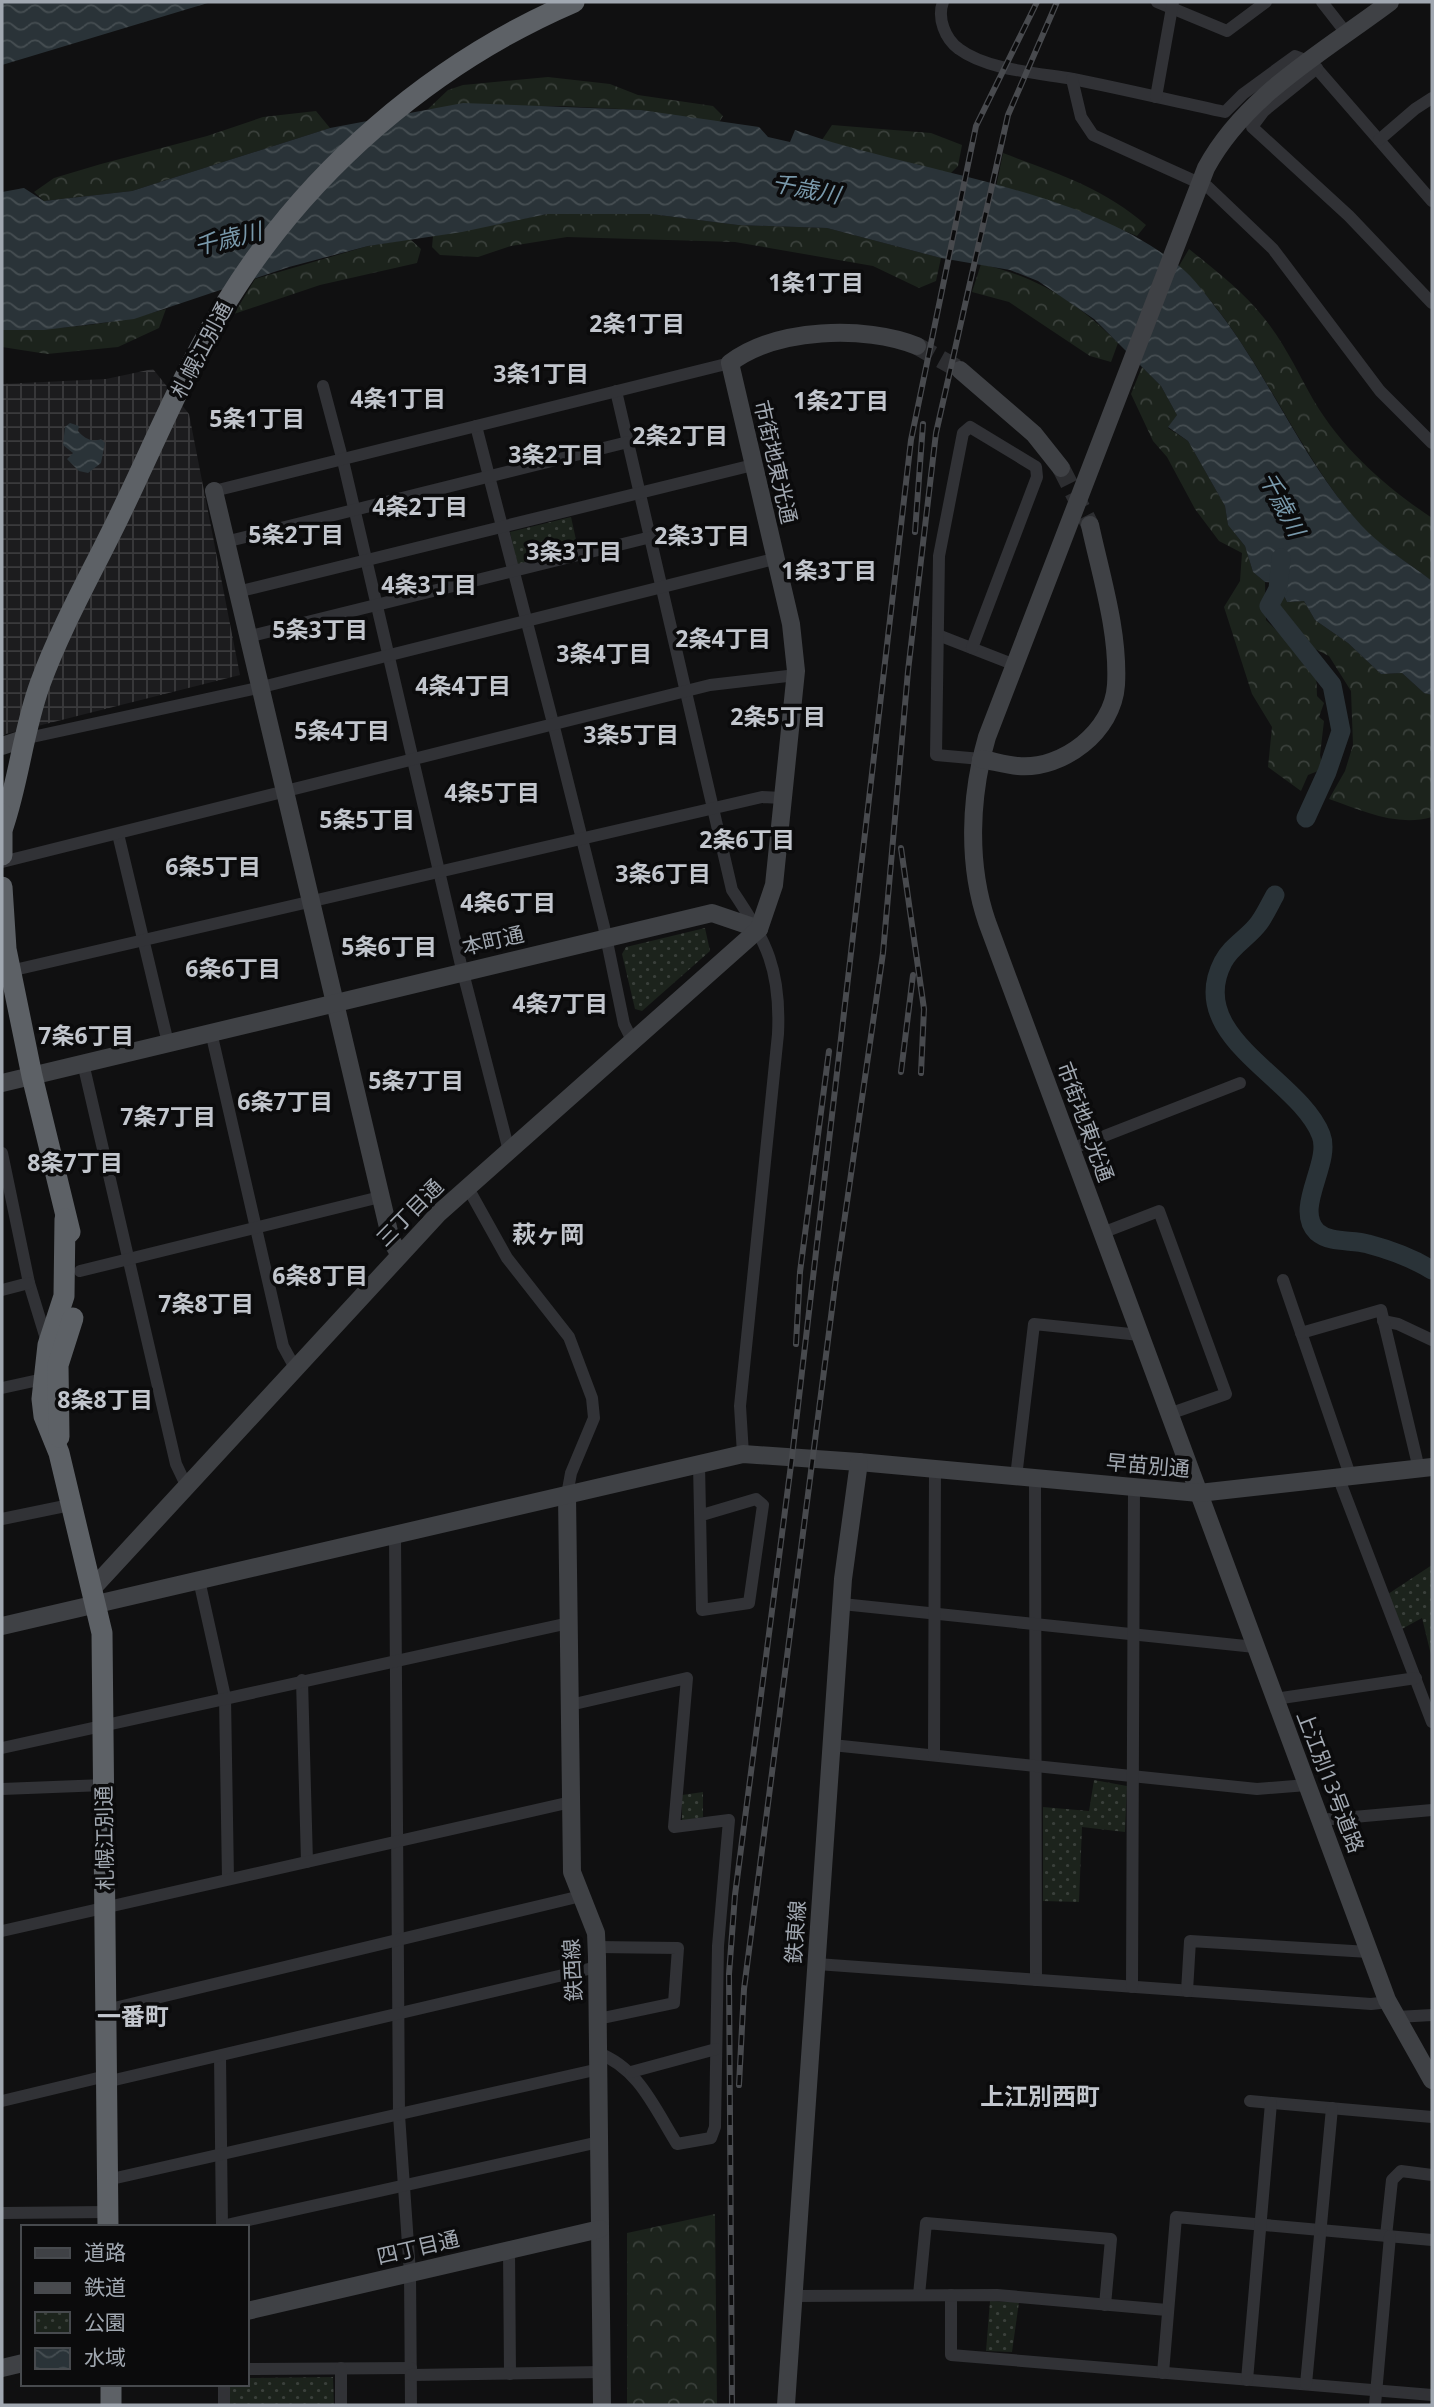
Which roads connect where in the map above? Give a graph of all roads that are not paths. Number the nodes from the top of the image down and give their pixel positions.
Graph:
1 (545, 2) edge
2 (574, 2) edge
3 (943, 2) edge
4 (1157, 2) edge
5 (1266, 2) edge
6 (1322, 2) edge
7 (1390, 2) edge
8 (1173, 5) edge
9 (1347, 34) junction
10 (1314, 65) junction
11 (1072, 79) junction
12 (1156, 97) junction
13 (1432, 98) edge
14 (1379, 140) junction
15 (1200, 182) junction
16 (1429, 193) edge
17 (1432, 303) edge
18 (918, 346) tunnel mouth
19 (730, 363) junction
20 (960, 370) tunnel mouth
21 (323, 386) dead end
22 (616, 391) junction
23 (476, 426) junction
24 (628, 442) junction
25 (1432, 443) edge
26 (343, 459) junction
27 (753, 465) junction
28 (1061, 468) tunnel mouth
29 (489, 476) junction
30 (214, 491) joint
31 (640, 492) junction
32 (354, 510) junction
33 (502, 526) junction
34 (1090, 526) tunnel mouth
35 (651, 537) junction
36 (225, 542) junction
37 (774, 559) junction
38 (365, 560) junction
39 (514, 571) junction
40 (662, 587) junction
41 (237, 592) junction
42 (375, 605) junction
43 (527, 621) junction
44 (938, 635) junction
45 (247, 637) junction
46 (972, 648) junction
47 (45, 656) junction
48 (387, 656) junction
49 (1015, 665) junction
50 (796, 675) junction
51 (258, 688) junction
52 (685, 691) junction
53 (553, 723) junction
54 (12, 743) edge
55 (411, 757) junction
56 (981, 758) junction
57 (2, 791) edge
58 (284, 793) junction
59 (783, 798) junction
60 (711, 809) junction
61 (2, 819) edge
62 (118, 834) junction
63 (580, 840) junction
64 (2, 856) edge
65 (2, 862) edge
66 (439, 873) junction
67 (2, 887) edge
68 (310, 902) junction
69 (759, 929) junction
70 (606, 938) junction
71 (144, 941) junction
72 (10, 971) junction
73 (462, 971) junction
74 (334, 1002) junction
75 (211, 1032) junction
76 (633, 1042) junction
77 (168, 1043) junction
78 (83, 1063) junction
79 (32, 1076) junction
80 (2, 1083) edge
81 (1240, 1083) dead end
82 (1071, 1149) junction
83 (509, 1151) junction
84 (2, 1153) edge
85 (468, 1188) junction
86 (380, 1197) junction
87 (65, 1219) junction
88 (256, 1228) junction
89 (1102, 1233) junction
90 (400, 1255) junction
91 (130, 1260) junction
92 (79, 1271) junction
93 (1283, 1280) dead end
94 (29, 1283) junction
95 (2, 1290) edge
96 (1383, 1321) junction
97 (1301, 1333) junction
98 (1140, 1335) junction
99 (1432, 1339) edge
100 (48, 1345) junction
101 (295, 1368) junction
102 (43, 1379) junction
103 (2, 1388) edge
104 (1170, 1414) junction
105 (59, 1453) junction
106 (743, 1454) junction
107 (859, 1462) junction
108 (699, 1464) junction
109 (1425, 1468) edge
110 (935, 1469) junction
111 (1016, 1477) junction
112 (1345, 1478) junction
113 (1035, 1479) junction
114 (186, 1485) junction
115 (1134, 1488) junction
116 (1199, 1493) junction
117 (567, 1495) junction
118 (70, 1505) junction
119 (702, 1515) junction
120 (2, 1519) edge
121 (395, 1535) junction
122 (199, 1580) junction
123 (94, 1596) junction
124 (842, 1604) junction
125 (935, 1614) junction
126 (569, 1622) junction
127 (1035, 1624) junction
128 (2, 1626) edge
129 (1134, 1634) junction
130 (1255, 1647) junction
131 (396, 1660) junction
132 (1416, 1678) junction
133 (302, 1681) junction
134 (225, 1697) junction
135 (1275, 1699) junction
136 (570, 1705) junction
137 (1432, 1722) edge
138 (104, 1725) junction
139 (832, 1745) junction
140 (2, 1748) edge
141 (934, 1755) junction
142 (1035, 1766) junction
143 (1134, 1776) junction
144 (104, 1785) junction
145 (1307, 1785) junction
146 (2, 1789) edge
147 (571, 1802) junction
148 (1432, 1810) edge
149 (1320, 1820) junction
150 (397, 1841) junction
151 (307, 1862) junction
152 (228, 1879) junction
153 (581, 1896) junction
154 (106, 1907) junction
155 (2, 1931) edge
156 (398, 1941) junction
157 (597, 1947) junction
158 (1369, 1952) junction
159 (817, 1964) junction
160 (597, 1967) junction
161 (1036, 1980) junction
162 (1132, 1987) junction
163 (1187, 1991) junction
164 (106, 2010) junction
165 (1393, 2010) junction
166 (398, 2015) junction
167 (1432, 2015) edge
168 (598, 2020) junction
169 (716, 2049) junction
170 (220, 2056) junction
171 (598, 2061) junction
172 (631, 2072) junction
173 (106, 2079) junction
174 (1432, 2080) edge
175 (2, 2101) edge
176 (1250, 2101) dead end
177 (1271, 2103) junction
178 (1332, 2108) junction
179 (399, 2115) junction
180 (1432, 2117) edge
181 (599, 2142) junction
182 (221, 2155) junction
183 (1432, 2175) edge
184 (107, 2180) junction
185 (404, 2185) junction
186 (2, 2213) edge
187 (108, 2219) edge
188 (222, 2225) edge
189 (226, 2225) edge
190 (1259, 2225) junction
191 (600, 2229) junction
192 (1319, 2230) junction
193 (1388, 2236) junction
194 (1432, 2240) edge
195 (509, 2250) junction
196 (410, 2273) junction
197 (919, 2295) junction
198 (951, 2295) junction
199 (793, 2296) junction
200 (1105, 2305) junction
201 (248, 2311) edge
202 (1167, 2311) junction
203 (21, 2363) edge
204 (2, 2368) edge
205 (341, 2368) junction
206 (248, 2369) edge
207 (411, 2371) junction
208 (602, 2372) junction
209 (1163, 2373) junction
210 (510, 2374) junction
211 (1247, 2379) junction
212 (1306, 2385) junction
213 (111, 2386) edge
214 (224, 2386) edge
215 (1376, 2390) junction
216 (1432, 2395) edge
217 (111, 2405) edge
218 (224, 2405) edge
219 (341, 2405) edge
220 (411, 2405) edge
221 (602, 2405) edge
222 (786, 2405) edge
223 (1374, 2405) edge

1 - 47 highway, 札幌江別通
2 - 47 highway, 札幌江別通
3 - 11 street
4 - 8 street
5 - 8 street
6 - 9 street
7 - 9 street
8 - 12 street
9 - 10 street
10 - 12 street
10 - 14 street
10 - 15 street
10 - 17 street
11 - 12 street
11 - 15 street
13 - 14 street
14 - 16 street
15 - 25 street
15 - 49 street, 市街地東光通
18 - 19 street
19 - 22 street
19 - 27 street, 市街地東光通
20 - 28 street
21 - 26 street
22 - 23 street
22 - 24 street
23 - 26 street
23 - 29 street
24 - 29 street
24 - 31 street
26 - 30 street
26 - 32 street
27 - 31 street
27 - 37 street, 市街地東光通
29 - 32 street
29 - 33 street
30 - 36 street
31 - 33 street
31 - 35 street
32 - 36 street
32 - 38 street
33 - 38 street
33 - 39 street
34 - 56 street
35 - 39 street
35 - 40 street
36 - 41 street
37 - 40 street
37 - 50 street, 市街地東光通
38 - 41 street
38 - 42 street
39 - 42 street
39 - 43 street
40 - 43 street
40 - 52 street
41 - 45 street
42 - 45 street
42 - 48 street
43 - 48 street
43 - 53 street
44 - 46 street
44 - 46 street
44 - 56 street
45 - 51 street
46 - 49 street
47 - 54 highway, 札幌江別通
48 - 51 street
48 - 55 street
49 - 56 street, 市街地東光通
50 - 52 street
50 - 59 street, 市街地東光通
51 - 54 street
51 - 58 street
52 - 53 street
52 - 60 street
53 - 55 street
53 - 63 street
54 - 57 highway, 札幌江別通
54 - 61 highway, 札幌江別通
55 - 58 street
55 - 66 street
56 - 82 street, 市街地東光通
58 - 62 street
58 - 68 street
59 - 60 street
59 - 69 street, 市街地東光通
60 - 63 street
60 - 69 street
61 - 64 highway, 札幌江別通
62 - 65 street
62 - 71 street
63 - 66 street
63 - 70 street
66 - 68 street
66 - 73 street
67 - 72 highway, 札幌江別通
68 - 71 street
68 - 74 street
69 - 70 street, 本町通
69 - 76 street, 三丁目通
69 - 106 street
70 - 73 street, 本町通
70 - 76 street
71 - 72 street
71 - 77 street
72 - 79 highway, 札幌江別通
73 - 74 street, 本町通
73 - 83 street
74 - 75 street, 本町通
74 - 86 street
75 - 77 street, 本町通
75 - 88 street
76 - 83 street, 三丁目通
77 - 78 street, 本町通
78 - 79 street, 本町通
78 - 91 street
79 - 80 street, 本町通
79 - 87 highway, 札幌江別通
81 - 82 street
82 - 89 street, 市街地東光通
83 - 85 street, 三丁目通
84 - 94 street
85 - 90 street, 三丁目通
85 - 117 street
86 - 88 street
86 - 90 street
87 - 92 highway, 札幌江別通
87 - 100 highway, 札幌江別通
88 - 91 street
88 - 101 street
89 - 98 street, 市街地東光通
89 - 104 street
90 - 101 street, 三丁目通
91 - 92 street
91 - 114 street
92 - 105 highway, 札幌江別通
93 - 97 street
94 - 95 street
94 - 100 street
96 - 97 street
96 - 99 street
96 - 109 street
97 - 112 street
98 - 104 street, 市街地東光通
98 - 111 street
100 - 102 highway, 札幌江別通
101 - 114 street, 三丁目通
102 - 103 street
102 - 105 highway, 札幌江別通
104 - 116 street, 市街地東光通
105 - 118 highway, 札幌江別通
106 - 107 street, 早苗別通
106 - 108 street, 早苗別通
107 - 110 street, 早苗別通
107 - 124 street, 鉄東線
108 - 117 street, 早苗別通
108 - 119 street
109 - 112 street, 早苗別通
110 - 111 street, 早苗別通
110 - 125 street
111 - 113 street, 早苗別通
112 - 116 street, 早苗別通
112 - 132 street
113 - 115 street, 早苗別通
113 - 127 street
114 - 123 street, 三丁目通
115 - 116 street, 早苗別通
115 - 129 street
116 - 130 street, 上江別13号道路
117 - 121 street, 早苗別通
117 - 126 street, 鉄西線
118 - 120 street
118 - 123 highway, 札幌江別通
119 - 119 street
121 - 122 street, 早苗別通
121 - 131 street
122 - 123 street, 早苗別通
122 - 134 street
123 - 128 street
123 - 138 highway, 札幌江別通
124 - 125 street
124 - 139 street, 鉄東線
125 - 127 street
125 - 141 street
126 - 131 street
126 - 136 street, 鉄西線
127 - 129 street
127 - 142 street
129 - 130 street
129 - 143 street
130 - 135 street, 上江別13号道路
131 - 133 street
131 - 150 street
132 - 135 street
132 - 137 street
133 - 134 street
133 - 151 street
134 - 138 street
134 - 152 street
135 - 145 street, 上江別13号道路
136 - 147 street, 鉄西線
136 - 169 street
138 - 140 street
138 - 144 highway, 札幌江別通
139 - 141 street
139 - 159 street, 鉄東線
141 - 142 street
142 - 143 street
142 - 161 street
143 - 145 street
143 - 162 street
144 - 146 street
144 - 154 highway, 札幌江別通
145 - 149 street, 上江別13号道路
147 - 150 street
147 - 153 street, 鉄西線
148 - 149 street
149 - 158 street, 上江別13号道路
150 - 151 street
150 - 156 street
151 - 152 street
152 - 154 street
153 - 156 street
153 - 157 street, 鉄西線
154 - 155 street
154 - 164 highway, 札幌江別通
156 - 164 street
156 - 166 street
157 - 160 street, 鉄西線
157 - 168 street
158 - 163 street
158 - 165 street, 上江別13号道路
159 - 161 street
159 - 199 street, 鉄東線
160 - 166 street
160 - 168 street, 鉄西線
161 - 162 street
162 - 163 street
163 - 165 street
164 - 173 highway, 札幌江別通
165 - 167 street
165 - 174 street, 上江別13号道路
166 - 170 street
166 - 179 street
168 - 171 street, 鉄西線
169 - 172 street
169 - 172 street
170 - 173 street
170 - 182 street
171 - 172 street
171 - 179 street
171 - 181 street, 鉄西線
173 - 175 street
173 - 184 highway, 札幌江別通
176 - 177 street
177 - 178 street
177 - 190 street
178 - 180 street
178 - 192 street
179 - 182 street
179 - 185 street
181 - 185 street
181 - 191 street, 鉄西線
182 - 184 street
182 - 188 street
183 - 193 street
184 - 187 highway, 札幌江別通
185 - 189 street
185 - 196 street
186 - 187 street
190 - 192 street
190 - 202 street
190 - 211 street
191 - 195 street, 四丁目通
191 - 208 street, 鉄西線
192 - 193 street
192 - 212 street
193 - 194 street
193 - 215 street
195 - 196 street, 四丁目通
195 - 210 street
196 - 201 street, 四丁目通
196 - 207 street
197 - 198 street
197 - 199 street
197 - 200 street
198 - 200 street
198 - 209 street
199 - 222 street, 鉄東線
200 - 202 street
202 - 209 street
203 - 204 street
205 - 206 street
205 - 207 street
205 - 219 street
207 - 210 street
207 - 220 street
208 - 210 street
208 - 221 street, 鉄西線
209 - 211 street
211 - 212 street
212 - 215 street
213 - 217 highway
214 - 218 street
215 - 216 street
215 - 223 street

